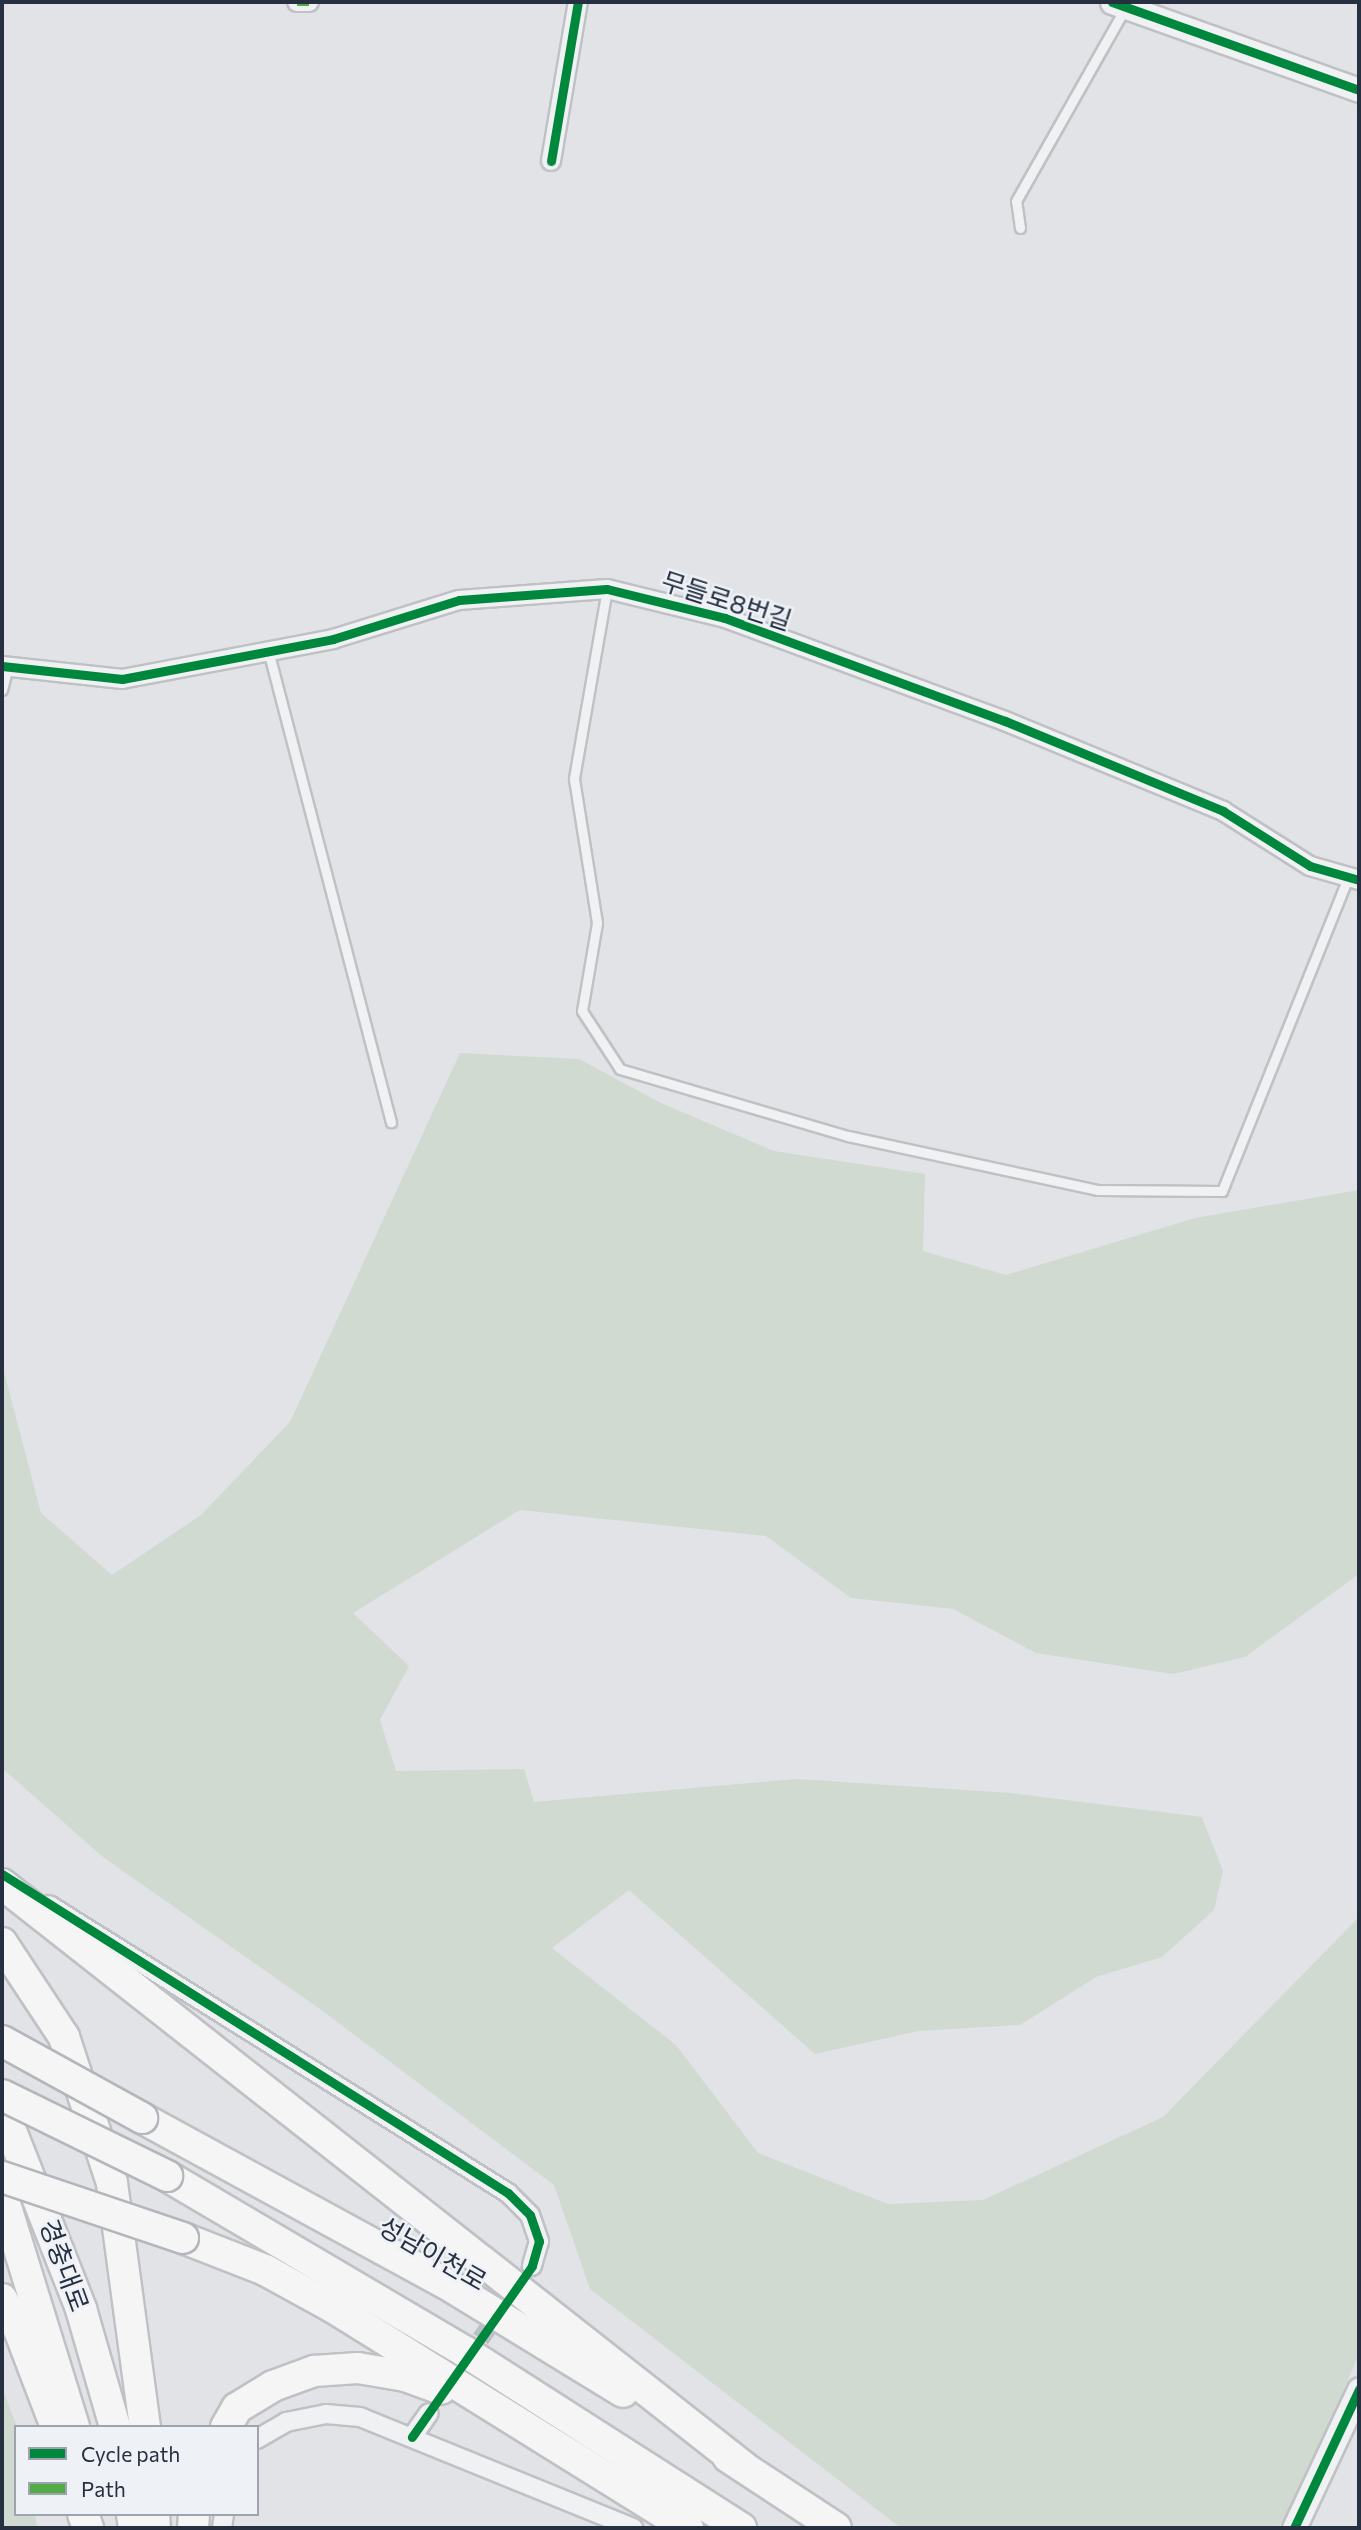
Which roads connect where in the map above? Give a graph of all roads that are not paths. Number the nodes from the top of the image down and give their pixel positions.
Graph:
1 (297, 2) edge
2 (309, 2) edge
3 (578, 2) edge
4 (1119, 4) edge
5 (1359, 90) edge
6 (551, 161) dead end
7 (1020, 228) dead end
8 (607, 589) junction
9 (269, 654) junction
10 (4, 664) edge
11 (2, 690) edge
12 (1354, 879) edge
13 (391, 1122) dead end
14 (2, 1874) edge
15 (2, 1884) edge
16 (2, 1942) edge
17 (2, 2041) edge
18 (2, 2095) edge
19 (2, 2108) edge
20 (2, 2177) edge
21 (2, 2194) edge
22 (532, 2266) tunnel mouth
23 (2, 2299) edge
24 (1359, 2389) edge
25 (429, 2413) dead end
26 (523, 2421) junction
27 (55, 2425) edge
28 (73, 2425) edge
29 (114, 2425) edge
30 (145, 2425) edge
31 (227, 2425) edge
32 (412, 2437) junction
33 (259, 2438) edge
34 (744, 2467) junction
35 (632, 2528) edge
36 (688, 2528) edge
37 (741, 2528) edge
38 (836, 2528) edge
39 (1294, 2528) edge

1 - 2 street
3 - 6 street
4 - 5 street
4 - 7 lane
8 - 9 street, 무들로8번길
8 - 12 street, 무들로8번길
8 - 12 lane
9 - 10 street, 무들로8번길
9 - 13 lane
10 - 11 lane
14 - 22 street
15 - 34 main road
16 - 30 main road
17 - 34 main road, 성남이천로, bridge
18 - 37 main road, bridge
19 - 29 main road, 경충대로
20 - 26 main road, bridge
21 - 28 main road, 경충대로
23 - 27 main road
24 - 39 street
25 - 32 street
26 - 31 main road
26 - 36 main road
32 - 33 street
32 - 35 street
34 - 38 main road, 성남이천로

